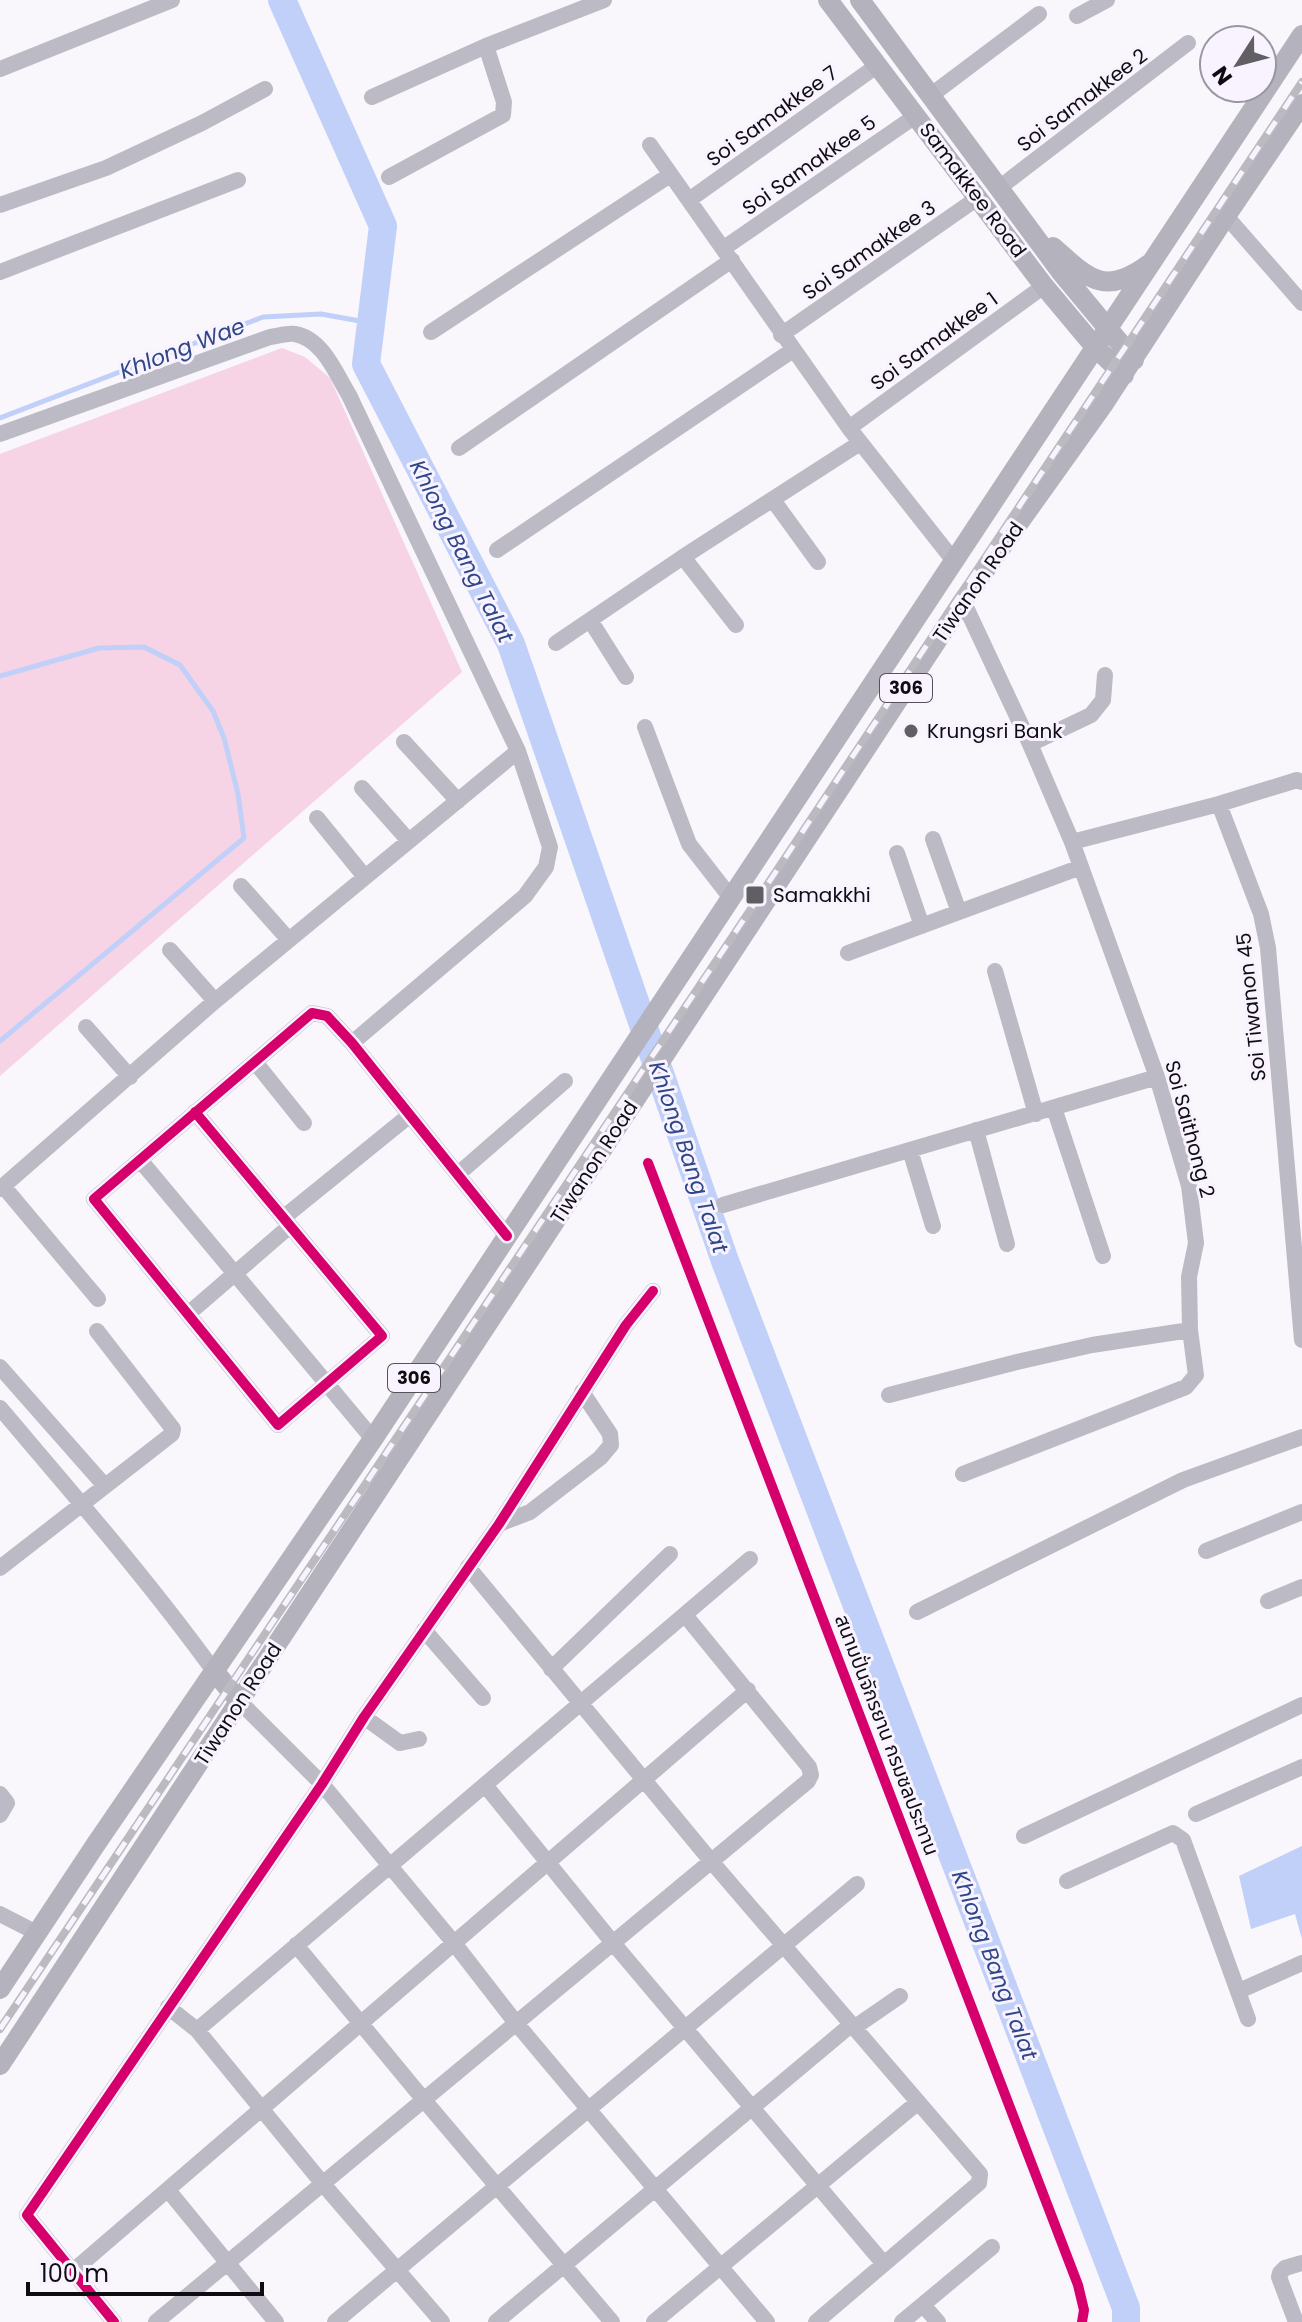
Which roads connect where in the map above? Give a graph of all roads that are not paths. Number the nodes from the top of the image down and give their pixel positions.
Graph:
1 (172, 0) edge
2 (604, 0) edge
3 (828, 0) edge
4 (860, 0) edge
5 (1107, 0) edge
6 (1039, 14) dead end
7 (1077, 16) dead end
8 (1302, 35) edge
9 (1188, 43) dead end
10 (486, 46) junction
11 (878, 65) junction
12 (0, 69) edge
13 (265, 89) dead end
14 (930, 96) junction
15 (372, 97) dead end
16 (1302, 104) edge
17 (917, 115) junction
18 (650, 145) dead end
19 (670, 175) junction
20 (389, 177) dead end
21 (238, 180) dead end
22 (999, 188) junction
23 (979, 197) junction
24 (689, 200) junction
25 (0, 205) edge
26 (1226, 216) junction
27 (1023, 221) junction
28 (728, 254) junction
29 (1155, 260) junction
30 (0, 272) edge
31 (1044, 286) junction
32 (1302, 303) edge
33 (1087, 305) junction
34 (1069, 316) junction
35 (431, 332) dead end
36 (781, 335) junction
37 (1102, 339) junction
38 (793, 350) junction
39 (1129, 367) junction
40 (849, 428) junction
41 (0, 434) edge
42 (860, 443) junction
43 (459, 448) dead end
44 (773, 500) junction
45 (497, 550) dead end
46 (683, 557) junction
47 (954, 561) junction
48 (818, 562) dead end
49 (963, 601) junction
50 (590, 620) junction
51 (736, 625) dead end
52 (556, 643) dead end
53 (1105, 675) dead end
54 (626, 677) dead end
55 (645, 727) dead end
56 (404, 742) dead end
57 (1030, 744) junction
58 (518, 751) junction
59 (1302, 782) edge
60 (362, 788) dead end
61 (458, 801) junction
62 (1219, 804) junction
63 (317, 818) dead end
64 (933, 839) dead end
65 (409, 841) junction
66 (1072, 842) junction
67 (897, 853) dead end
68 (1081, 867) junction
69 (365, 877) junction
70 (241, 886) dead end
71 (731, 898) junction
72 (959, 912) junction
73 (922, 926) junction
74 (289, 940) junction
75 (170, 950) dead end
76 (848, 953) dead end
77 (995, 971) dead end
78 (215, 1001) junction
79 (86, 1027) dead end
80 (352, 1043) junction
81 (255, 1062) junction
82 (130, 1077) junction
83 (1157, 1077) junction
84 (565, 1081) dead end
85 (1054, 1108) junction
86 (195, 1112) junction
87 (1036, 1114) junction
88 (410, 1115) junction
89 (304, 1123) dead end
90 (976, 1130) junction
91 (910, 1150) junction
92 (140, 1160) junction
93 (458, 1174) junction
94 (1, 1188) edge
95 (723, 1205) dead end
96 (286, 1222) junction
97 (933, 1226) dead end
98 (507, 1236) junction
99 (1007, 1244) dead end
100 (1103, 1256) dead end
101 (235, 1273) junction
102 (653, 1291) dead end
103 (98, 1299) dead end
104 (188, 1314) junction
105 (1190, 1330) junction
106 (97, 1331) dead end
107 (1302, 1340) edge
108 (0, 1367) edge
109 (326, 1382) junction
110 (582, 1392) junction
111 (889, 1395) dead end
112 (0, 1408) edge
113 (1302, 1437) edge
114 (373, 1439) junction
115 (963, 1474) dead end
116 (105, 1486) junction
117 (81, 1504) junction
118 (1302, 1512) edge
119 (499, 1524) junction
120 (1206, 1551) dead end
121 (670, 1554) dead end
122 (750, 1559) dead end
123 (468, 1567) junction
124 (0, 1568) edge
125 (1302, 1587) edge
126 (1268, 1601) dead end
127 (917, 1612) dead end
128 (685, 1615) junction
129 (424, 1630) junction
130 (551, 1669) junction
131 (214, 1671) junction
132 (748, 1690) junction
133 (483, 1698) dead end
134 (240, 1702) junction
135 (580, 1704) junction
136 (1302, 1705) edge
137 (364, 1717) junction
138 (419, 1739) dead end
139 (1302, 1767) edge
140 (644, 1780) junction
141 (322, 1784) junction
142 (485, 1785) junction
143 (0, 1794) edge
144 (1196, 1814) dead end
145 (0, 1815) edge
146 (1024, 1836) dead end
147 (711, 1861) junction
148 (549, 1862) junction
149 (389, 1866) junction
150 (1067, 1881) dead end
151 (857, 1884) dead end
152 (0, 1914) edge
153 (37, 1933) junction
154 (454, 1943) junction
155 (613, 1943) junction
156 (296, 1945) junction
157 (784, 1945) junction
158 (1302, 1963) edge
159 (0, 1989) edge
160 (1239, 1991) junction
161 (900, 1996) dead end
162 (168, 2007) junction
163 (1248, 2019) dead end
164 (362, 2023) junction
165 (516, 2023) junction
166 (854, 2026) junction
167 (686, 2028) junction
168 (197, 2030) junction
169 (0, 2065) edge
170 (424, 2100) junction
171 (917, 2103) junction
172 (753, 2107) junction
173 (589, 2108) junction
174 (263, 2109) junction
175 (323, 2184) junction
176 (496, 2186) junction
177 (817, 2186) junction
178 (656, 2187) junction
179 (168, 2190) junction
180 (992, 2247) dead end
181 (1302, 2263) edge
182 (227, 2264) junction
183 (884, 2264) junction
184 (564, 2265) junction
185 (720, 2267) junction
186 (397, 2270) junction
187 (73, 2271) junction
188 (923, 2305) junction
189 (114, 2322) edge
190 (156, 2322) edge
191 (276, 2322) edge
192 (335, 2322) edge
193 (442, 2322) edge
194 (496, 2322) edge
195 (612, 2322) edge
196 (654, 2322) edge
197 (767, 2322) edge
198 (816, 2322) edge
199 (902, 2322) edge
200 (938, 2322) edge
201 (1296, 2322) edge

1 - 12 street
2 - 10 street
3 - 11 main road, Samakkee Road
4 - 14 main road, Samakkee Road
5 - 7 street
6 - 14 street
8 - 29 main road, Tiwanon Road / 306
9 - 22 street, Soi Samakkee 2
10 - 15 street
10 - 20 street
11 - 17 main road, Samakkee Road
11 - 24 street, Soi Samakkee 7
13 - 25 street
14 - 22 main road, Samakkee Road
16 - 26 main road, Tiwanon Road / 306
17 - 23 main road, Samakkee Road
17 - 28 street, Soi Samakkee 5
18 - 19 street
19 - 24 street
19 - 35 street
21 - 30 street
22 - 27 main road, Samakkee Road
23 - 31 main road, Samakkee Road
23 - 36 street, Soi Samakkee 3
24 - 28 street
26 - 32 street
26 - 39 main road, Tiwanon Road / 306
27 - 29 main road
27 - 33 main road, Samakkee Road
28 - 36 street
28 - 43 street, Soi Samakkee 5
29 - 37 main road, Tiwanon Road / 306
31 - 34 main road, Samakkee Road
31 - 40 street, Soi Samakkee 1
33 - 34 main road
33 - 37 main road, Samakkee Road
34 - 37 main road, Samakkee Road
36 - 38 street
37 - 39 main road, Samakkee Road
37 - 47 main road, Tiwanon Road / 306
38 - 40 street
38 - 45 street
39 - 49 main road, Tiwanon Road / 306
40 - 42 street
41 - 58 street
42 - 44 street
42 - 47 street
44 - 46 street
44 - 48 street
46 - 50 street
46 - 51 street
47 - 71 main road, Tiwanon Road / 306
49 - 57 street
49 - 134 main road, Tiwanon Road / 306
50 - 52 street
50 - 54 street
53 - 57 street
55 - 71 street
56 - 61 street
57 - 66 street
58 - 61 street
58 - 80 street
59 - 62 street
60 - 65 street
61 - 65 street
62 - 66 street
62 - 107 street, Soi Tiwanon 45
63 - 69 street
64 - 72 street
65 - 69 street
66 - 68 street, Soi Saithong 2
67 - 73 street
68 - 72 street
68 - 83 street, Soi Saithong 2
69 - 74 street
70 - 74 street
71 - 98 main road, Tiwanon Road / 306
72 - 73 street
73 - 76 street
74 - 78 street
75 - 78 street
77 - 87 street
78 - 82 street
79 - 82 street
80 - 81 street
80 - 88 street
81 - 86 street
81 - 89 street
82 - 94 street
83 - 85 street
83 - 105 street, Soi Saithong 2
84 - 93 street
85 - 87 street
85 - 100 street
86 - 92 street
86 - 96 street
87 - 90 street
88 - 93 street
88 - 96 street
90 - 91 street
90 - 99 street
91 - 95 street
91 - 97 street
92 - 101 street
92 - 104 street
93 - 98 street
94 - 103 street
96 - 101 street
96 - 109 street
98 - 114 main road, Tiwanon Road / 306
101 - 104 street
101 - 109 street
102 - 110 street
104 - 109 street
105 - 111 street
105 - 115 street, Soi Saithong 2
106 - 116 street
108 - 116 street
109 - 114 street
110 - 119 street
110 - 119 street
112 - 117 street
113 - 127 street
114 - 131 main road, Tiwanon Road / 306
116 - 117 street
117 - 124 street
117 - 131 street
118 - 120 street
119 - 123 street
121 - 130 street
122 - 128 street
123 - 129 street
123 - 130 street
125 - 126 street
128 - 132 street
128 - 135 street
129 - 133 street
129 - 137 street
130 - 135 street
131 - 134 main road
131 - 153 main road, Tiwanon Road / 306
132 - 140 street
132 - 147 street
134 - 141 street
134 - 169 main road, Tiwanon Road / 306
135 - 140 street
135 - 142 street
136 - 146 street
137 - 138 street
137 - 141 street
139 - 144 street
140 - 147 street
140 - 148 street
141 - 149 street
141 - 162 street
142 - 148 street
142 - 149 street
143 - 145 street
147 - 155 street
147 - 157 street
148 - 154 street
148 - 155 street
149 - 154 street
149 - 156 street
150 - 160 street
151 - 157 street
152 - 153 street
153 - 159 main road, Tiwanon Road / 306
154 - 164 street
154 - 165 street
155 - 165 street
155 - 167 street
156 - 164 street
156 - 168 street
157 - 166 street
157 - 167 street
158 - 160 street
160 - 163 street
161 - 166 street
162 - 168 street
162 - 187 street
164 - 170 street
164 - 174 street
165 - 170 street
165 - 173 street
166 - 171 street
166 - 172 street
167 - 172 street
167 - 173 street
168 - 174 street
170 - 175 street
170 - 176 street
171 - 177 street
171 - 183 street
172 - 177 street
172 - 178 street
173 - 176 street
173 - 178 street
174 - 175 street
174 - 179 street
175 - 182 street
175 - 186 street
176 - 184 street
176 - 186 street
177 - 183 street
177 - 185 street
178 - 184 street
178 - 185 street
179 - 182 street
179 - 187 street
180 - 188 street
181 - 201 street
182 - 190 street
182 - 191 street
183 - 198 street
184 - 194 street
184 - 195 street
185 - 196 street
185 - 197 street
186 - 192 street
186 - 193 street
187 - 189 street
188 - 199 street
188 - 200 street

